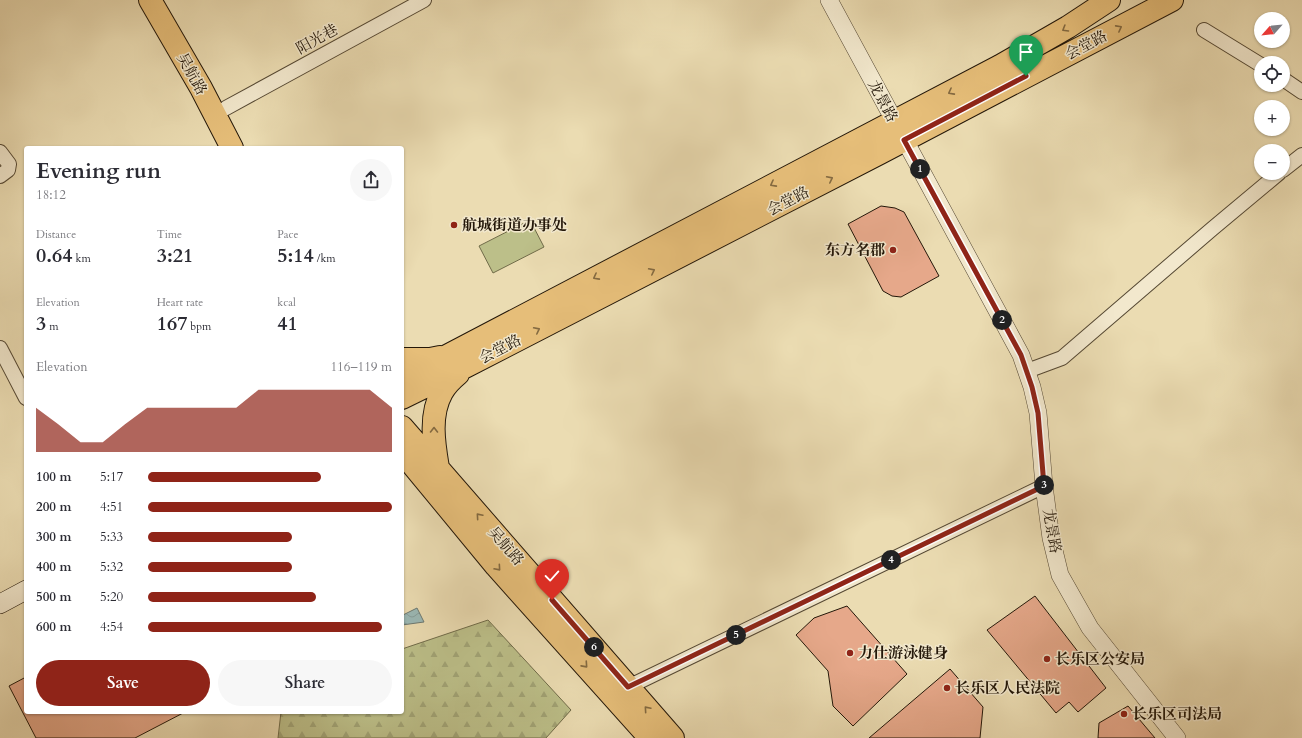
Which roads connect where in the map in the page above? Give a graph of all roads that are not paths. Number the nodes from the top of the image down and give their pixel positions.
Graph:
1 (150, 0) edge
2 (167, 0) edge
3 (424, 0) edge
4 (829, 0) edge
5 (1109, 0) edge
6 (1172, 0) edge
7 (1204, 30) dead end
8 (1254, 61) edge
9 (1290, 84) edge
10 (1302, 92) edge
11 (226, 108) junction
12 (899, 130) junction
13 (231, 146) edge
14 (246, 146) edge
15 (0, 152) edge
16 (1302, 156) edge
17 (1290, 165) edge
18 (0, 176) edge
19 (1271, 180) edge
20 (0, 348) edge
21 (445, 356) junction
22 (404, 359) edge
23 (465, 367) junction
24 (1026, 371) junction
25 (404, 380) edge
26 (24, 394) edge
27 (404, 397) edge
28 (404, 430) edge
29 (404, 454) edge
30 (404, 467) edge
31 (431, 474) junction
32 (1044, 486) junction
33 (24, 579) edge
34 (0, 591) edge
35 (24, 591) edge
36 (0, 604) edge
37 (628, 687) junction
38 (650, 738) edge
39 (673, 738) edge
40 (1177, 738) edge

1 - 13 main road, 吴航路
2 - 11 main road, 吴航路
3 - 11 street, 阳光巷
4 - 12 street, 龙景路
5 -> 12 main road, 会堂路
12 -> 6 main road, 会堂路
7 - 8 street
9 - 10 street
11 - 14 main road, 吴航路
12 -> 21 main road, 会堂路
23 -> 12 main road, 会堂路
12 - 24 street, 龙景路
15 - 18 street
16 - 17 street
19 - 24 street
20 - 26 street
21 - 22 main road
21 - 25 main road, 会堂路
23 - 27 main road, 会堂路
31 -> 23 main road
24 - 32 street, 龙景路
28 - 31 main road, 吴航路
29 - 31 main road, 吴航路
30 - 31 main road
37 -> 31 main road, 吴航路
31 -> 38 main road, 吴航路
32 - 37 street
32 - 40 street, 龙景路
33 - 34 main road
35 - 36 main road
39 -> 37 main road, 吴航路

